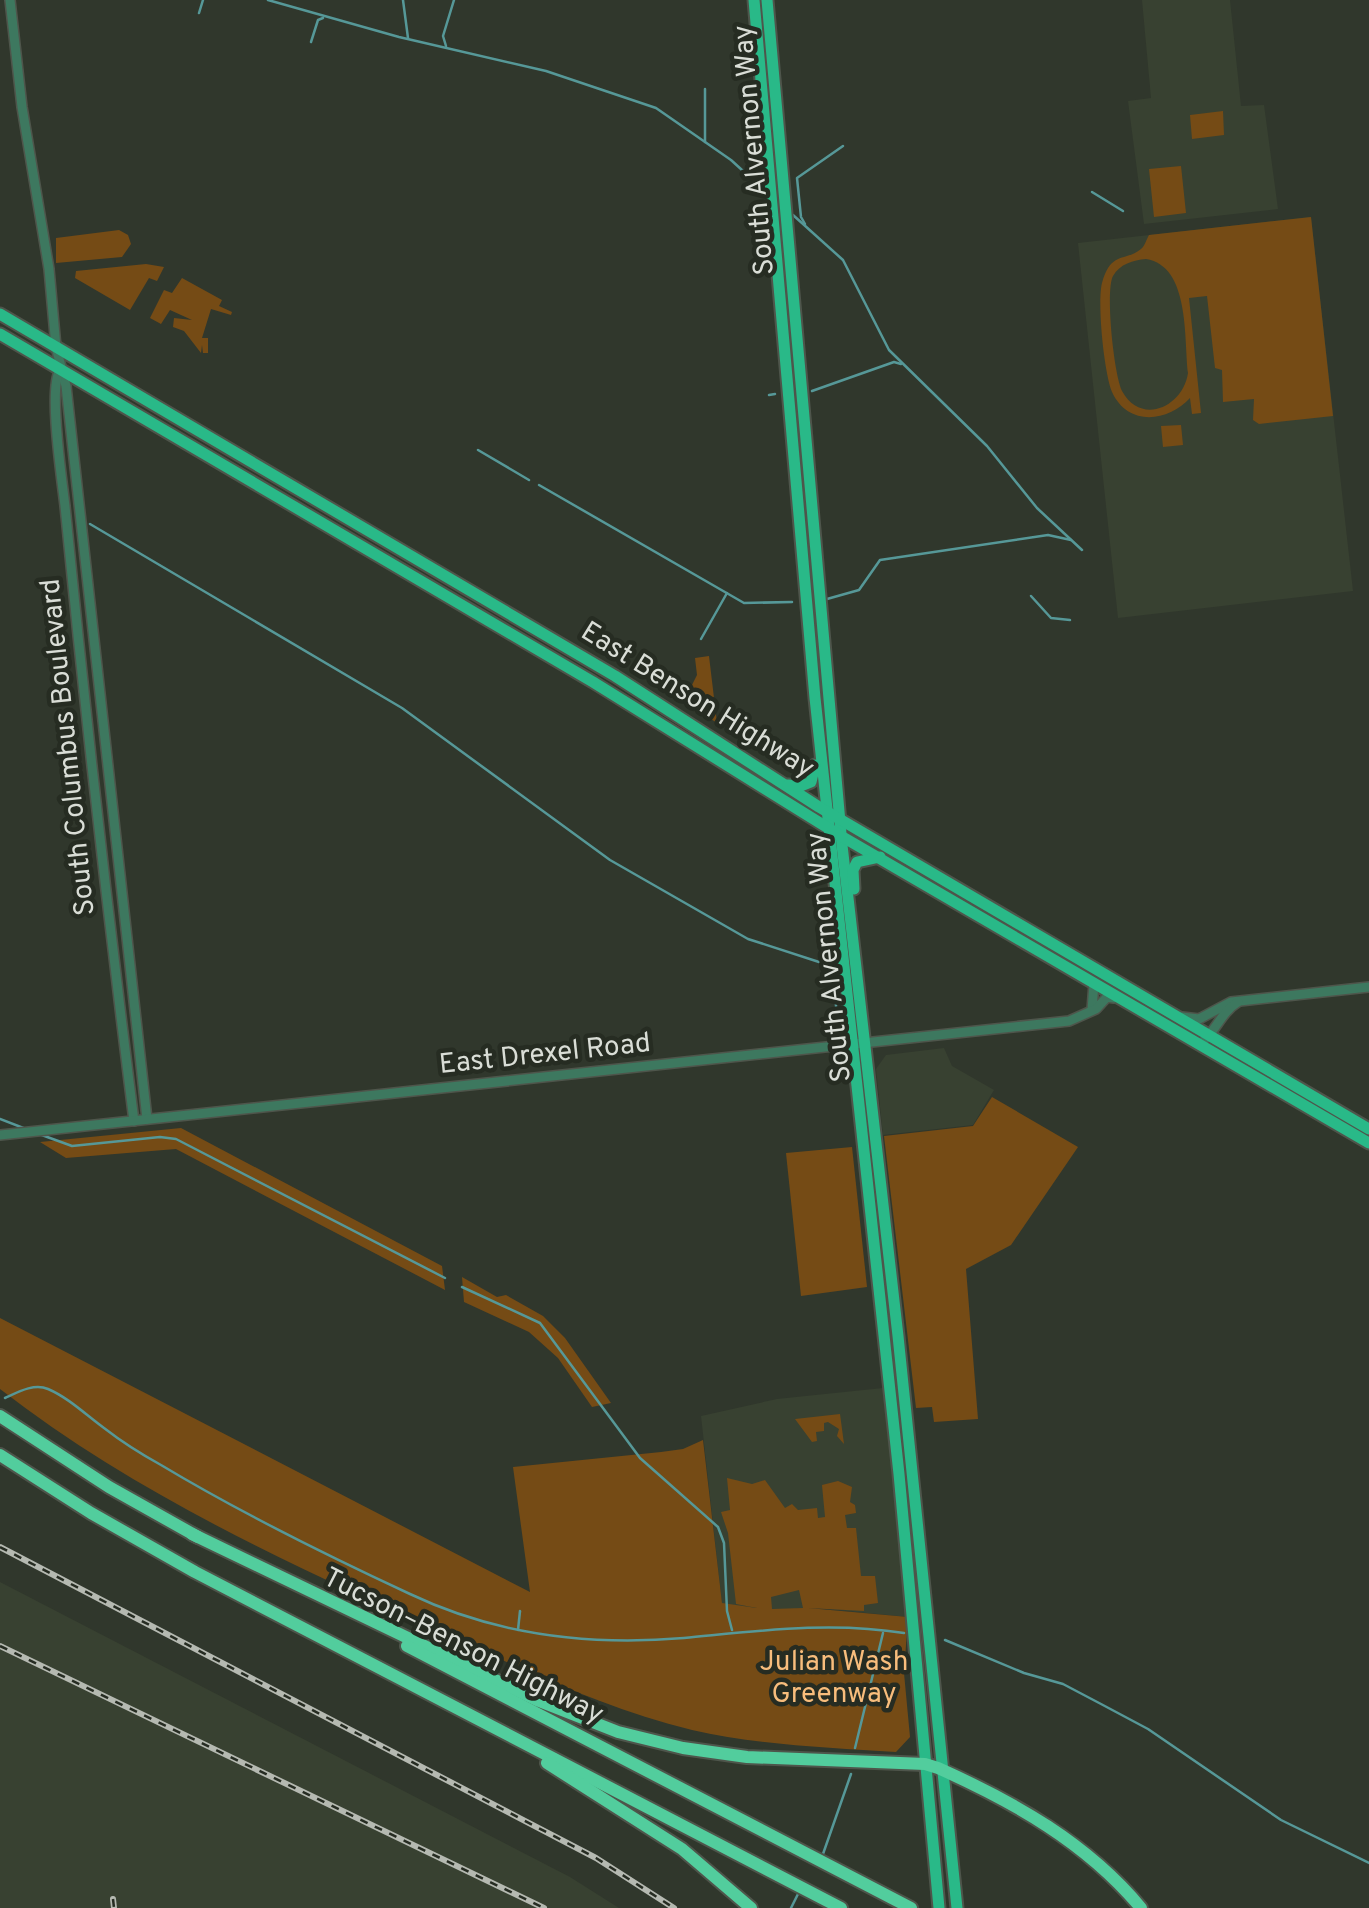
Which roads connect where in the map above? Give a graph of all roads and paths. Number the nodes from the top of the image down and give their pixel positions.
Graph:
1 (10, 0) edge
2 (754, 0) edge
3 (767, 0) edge
4 (0, 314) edge
5 (0, 334) edge
6 (56, 347) junction
7 (60, 370) junction
8 (814, 691) junction
9 (783, 784) junction
10 (827, 812) junction
11 (841, 820) junction
12 (829, 828) junction
13 (841, 836) junction
14 (882, 857) junction
15 (997, 910) junction
16 (986, 919) junction
17 (857, 978) junction
18 (1094, 983) junction
19 (1369, 987) edge
20 (1122, 999) junction
21 (1240, 1001) junction
22 (1092, 1010) junction
23 (1178, 1017) junction
24 (1205, 1040) junction
25 (858, 1045) junction
26 (146, 1120) junction
27 (134, 1121) junction
28 (1369, 1128) edge
29 (0, 1135) edge
30 (1369, 1144) edge
31 (0, 1416) edge
32 (0, 1454) edge
33 (192, 1534) junction
34 (464, 1712) junction
35 (925, 1764) junction
36 (945, 1771) junction
37 (751, 1908) edge
38 (842, 1908) edge
39 (911, 1908) edge
40 (938, 1908) edge
41 (957, 1908) edge
42 (1141, 1908) edge

1 - 6 street, South Columbus Boulevard
2 - 8 main road, South Alvernon Way
3 - 11 main road, South Alvernon Way
4 - 6 main road, East Benson Highway
5 - 7 main road, East Benson Highway
6 - 7 street, South Columbus Boulevard
6 - 9 main road, East Benson Highway
7 - 12 main road, East Benson Highway
7 - 26 street, South Columbus Boulevard
7 - 27 street, South Columbus Boulevard
8 - 9 main road
8 - 10 main road, South Alvernon Way
9 - 10 main road, East Benson Highway
10 - 11 main road, East Benson Highway
10 - 12 main road, South Alvernon Way
11 - 13 main road, South Alvernon Way
11 - 15 main road, East Benson Highway
12 - 13 main road, East Benson Highway
12 - 25 main road, South Alvernon Way
13 - 14 main road, East Benson Highway
13 - 17 main road, South Alvernon Way
14 - 16 main road, East Benson Highway
14 - 17 main road
15 - 16 main road
15 - 23 main road, East Benson Highway
16 - 18 main road, East Benson Highway
17 - 25 main road, South Alvernon Way
18 - 20 main road, East Benson Highway
18 - 22 street
19 - 21 street
20 - 22 street, East Drexel Road
20 - 24 main road, East Benson Highway
21 - 23 street
21 - 24 street
22 - 25 street, East Drexel Road
23 - 24 main road, East Benson Highway
24 - 28 main road, East Benson Highway
24 - 30 main road, East Benson Highway
25 - 26 street, East Drexel Road
25 - 35 main road, South Alvernon Way
25 - 36 main road, South Alvernon Way
26 - 27 street, East Drexel Road
27 - 29 street, East Drexel Road
31 - 33 highway, Tucson–Benson Highway
32 - 34 highway, Tucson–Benson Highway
33 - 35 highway
33 - 39 highway, Tucson–Benson Highway
34 - 37 highway
34 - 38 highway, Tucson–Benson Highway
35 - 36 highway
35 - 40 main road, South Alvernon Way
36 - 41 main road, South Alvernon Way
36 - 42 highway

